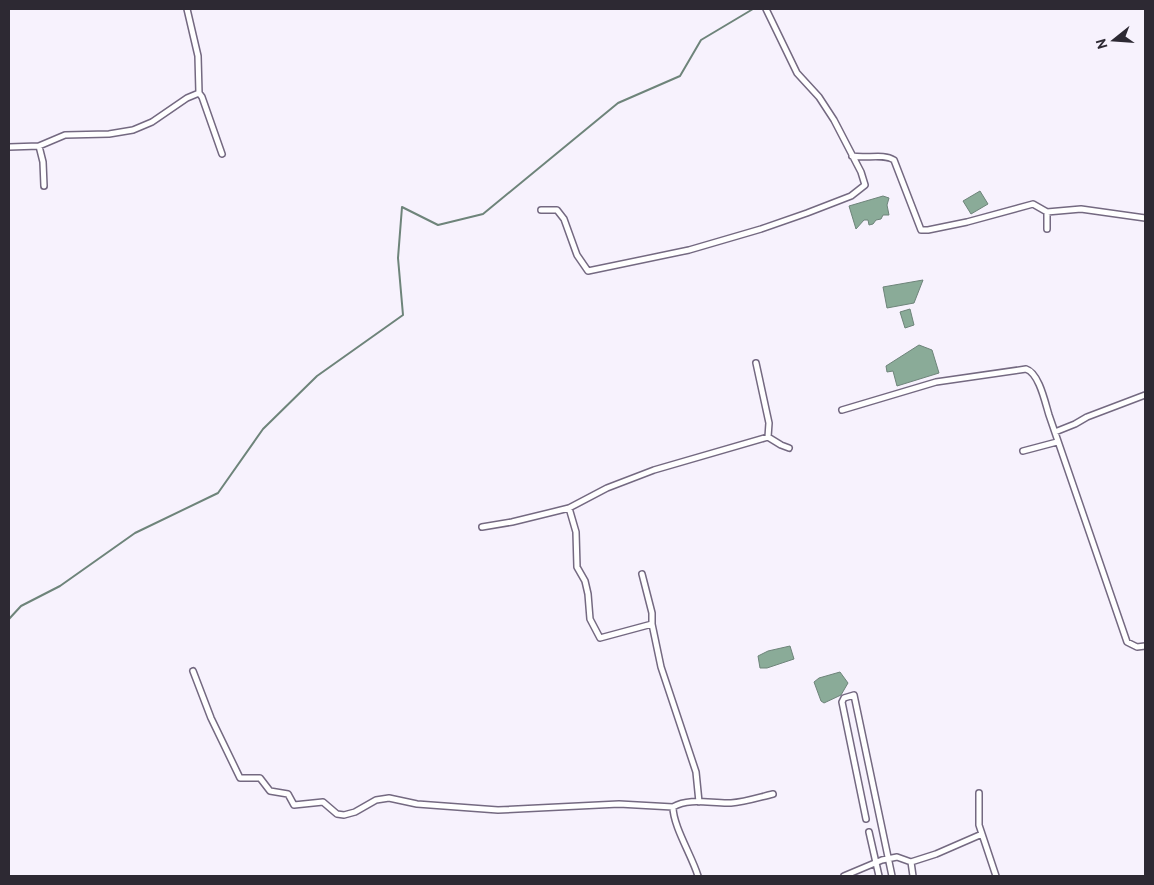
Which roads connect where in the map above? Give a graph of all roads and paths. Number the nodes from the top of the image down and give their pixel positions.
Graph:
1 (187, 9) edge
2 (766, 9) edge
3 (199, 93) junction
4 (39, 146) junction
5 (9, 147) edge
6 (222, 154) dead end
7 (852, 156) junction
8 (44, 186) dead end
9 (541, 210) dead end
10 (1047, 212) junction
11 (1145, 218) edge
12 (1047, 229) dead end
13 (756, 363) dead end
14 (1145, 395) edge
15 (842, 410) dead end
16 (1055, 432) junction
17 (768, 437) junction
18 (1057, 442) junction
19 (789, 448) dead end
20 (1023, 451) dead end
21 (569, 508) junction
22 (482, 527) dead end
23 (642, 574) dead end
24 (652, 624) junction
25 (1145, 646) edge
26 (192, 670) dead end
27 (979, 793) dead end
28 (773, 794) dead end
29 (699, 802) junction
30 (673, 807) junction
31 (866, 819) dead end
32 (869, 832) dead end
33 (982, 834) junction
34 (889, 858) junction
35 (877, 862) junction
36 (911, 862) junction
37 (698, 876) edge
38 (844, 876) edge
39 (879, 876) edge
40 (892, 876) edge
41 (913, 876) edge
42 (996, 876) edge

1 - 3 street
2 - 7 street
3 - 4 street
3 - 6 street
4 - 5 street
4 - 8 street
7 - 9 street
7 - 10 street
10 - 11 street
10 - 12 street
13 - 17 street
14 - 16 street
15 - 16 street
16 - 18 street
17 - 19 street
17 - 21 street
18 - 20 street
18 - 25 street
21 - 22 street
21 - 24 street
23 - 24 street
24 - 29 street
26 - 30 street
27 - 33 street
28 - 29 street
29 - 30 street
30 - 37 street
31 - 34 street
32 - 35 street
33 - 36 street
33 - 42 street
34 - 35 street
34 - 36 street
34 - 40 street
35 - 38 street
35 - 39 street
36 - 41 street

